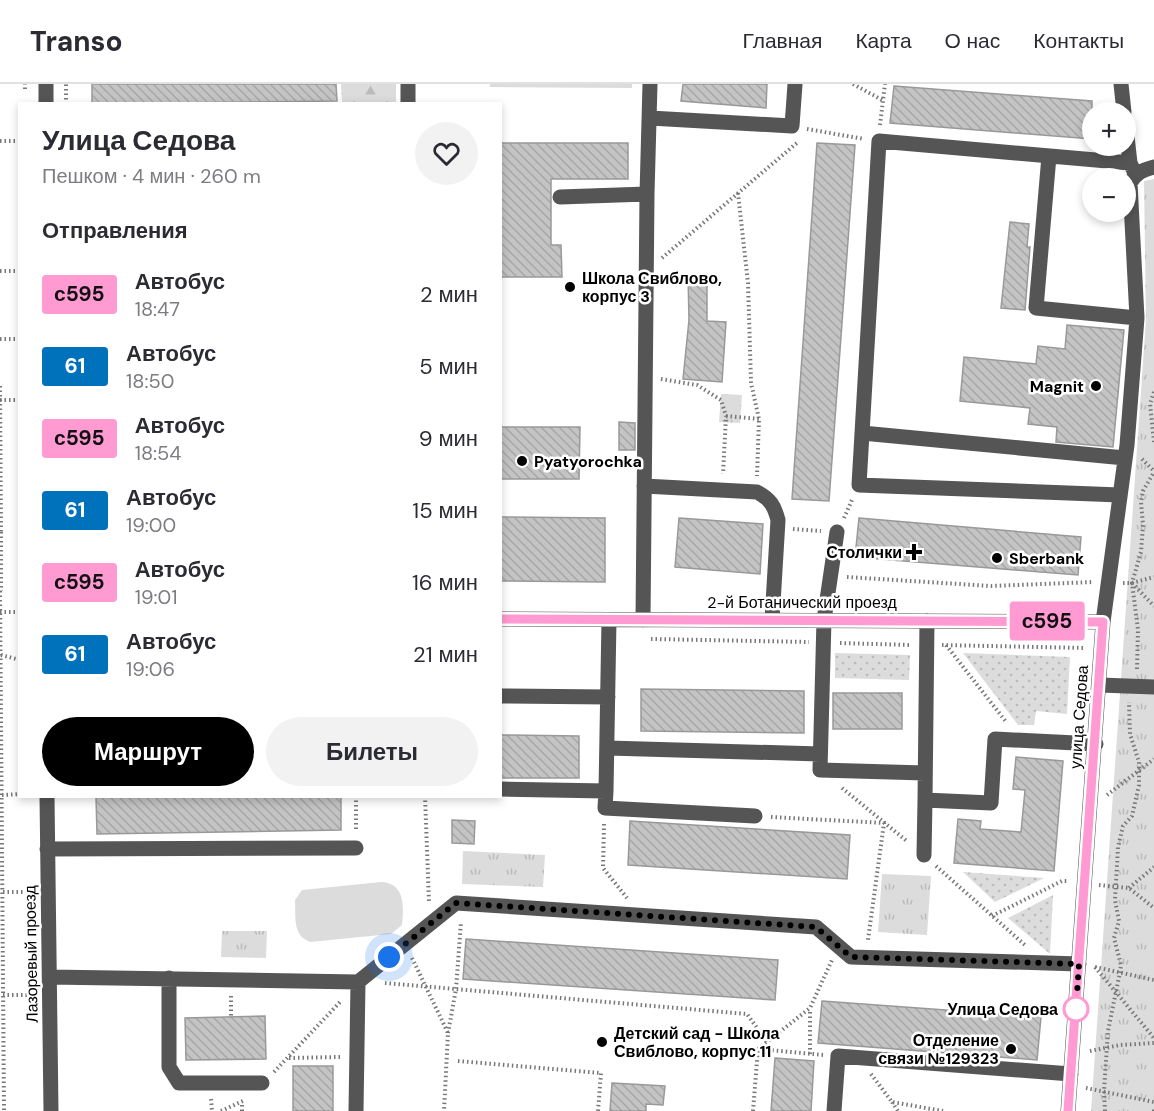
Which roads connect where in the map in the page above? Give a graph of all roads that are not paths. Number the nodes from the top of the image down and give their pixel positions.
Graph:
1 (46, 84) edge
2 (408, 84) edge
3 (650, 84) edge
4 (795, 84) edge
5 (1121, 84) edge
6 (46, 102) edge
7 (408, 102) edge
8 (1123, 102) edge
9 (650, 118) junction
10 (1049, 156) junction
11 (1154, 167) edge
12 (1104, 168) edge
13 (1136, 172) edge
14 (647, 194) junction
15 (560, 196) dead end
16 (1134, 222) edge
17 (1137, 318) junction
18 (862, 433) junction
19 (1125, 458) junction
20 (644, 486) junction
21 (1120, 495) junction
22 (837, 532) road end
23 (502, 619) edge
24 (609, 620) junction
25 (643, 620) junction
26 (772, 620) junction
27 (824, 621) junction
28 (927, 621) junction
29 (1103, 622) junction
30 (1100, 685) junction
31 (1154, 687) edge
32 (502, 696) edge
33 (609, 697) junction
34 (1096, 744) junction
35 (608, 748) junction
36 (820, 754) junction
37 (925, 773) junction
38 (502, 789) edge
39 (606, 791) junction
40 (47, 798) edge
41 (925, 800) junction
42 (755, 816) road end
43 (356, 848) road end
44 (47, 849) junction
45 (924, 855) dead end
46 (1079, 964) junction
47 (50, 977) junction
48 (169, 978) junction
49 (358, 982) junction
50 (1071, 1074) junction
51 (262, 1083) road end
52 (51, 1111) edge
53 (356, 1111) edge
54 (834, 1111) edge
55 (1068, 1111) edge

1 - 6 street
2 - 7 street
3 - 9 street
4 - 9 street
5 - 8 street
9 - 14 street
10 - 12 street
10 - 17 street
10 - 18 street
11 - 13 street
14 - 15 street
14 - 20 street
16 - 17 street, улица Седова
17 - 19 street, улица Седова
18 - 19 street
18 - 21 street
19 - 21 street, улица Седова
20 - 25 street
20 - 26 street
21 - 29 street, улица Седова
22 - 27 street
23 - 24 street, 2-й Ботанический проезд
24 - 25 street, 2-й Ботанический проезд
24 - 33 street
25 - 26 street, 2-й Ботанический проезд
26 - 27 street, 2-й Ботанический проезд
27 - 28 street, 2-й Ботанический проезд
27 - 36 street
28 - 29 street, 2-й Ботанический проезд
28 - 37 street
29 - 30 street, улица Седова
30 - 31 street
30 - 34 street, улица Седова
32 - 33 street
33 - 35 street
34 - 41 street
34 - 46 street, улица Седова
35 - 36 street
35 - 39 street
36 - 37 street
37 - 41 street
38 - 39 street
39 - 42 street
40 - 44 street, Лазоревый проезд
41 - 45 street
43 - 44 street
44 - 47 street, Лазоревый проезд
46 - 49 street
46 - 50 street, улица Седова
47 - 48 street
47 - 52 street, Лазоревый проезд
48 - 49 street
48 - 51 street
49 - 53 street
50 - 54 street
50 - 55 street, улица Седова

